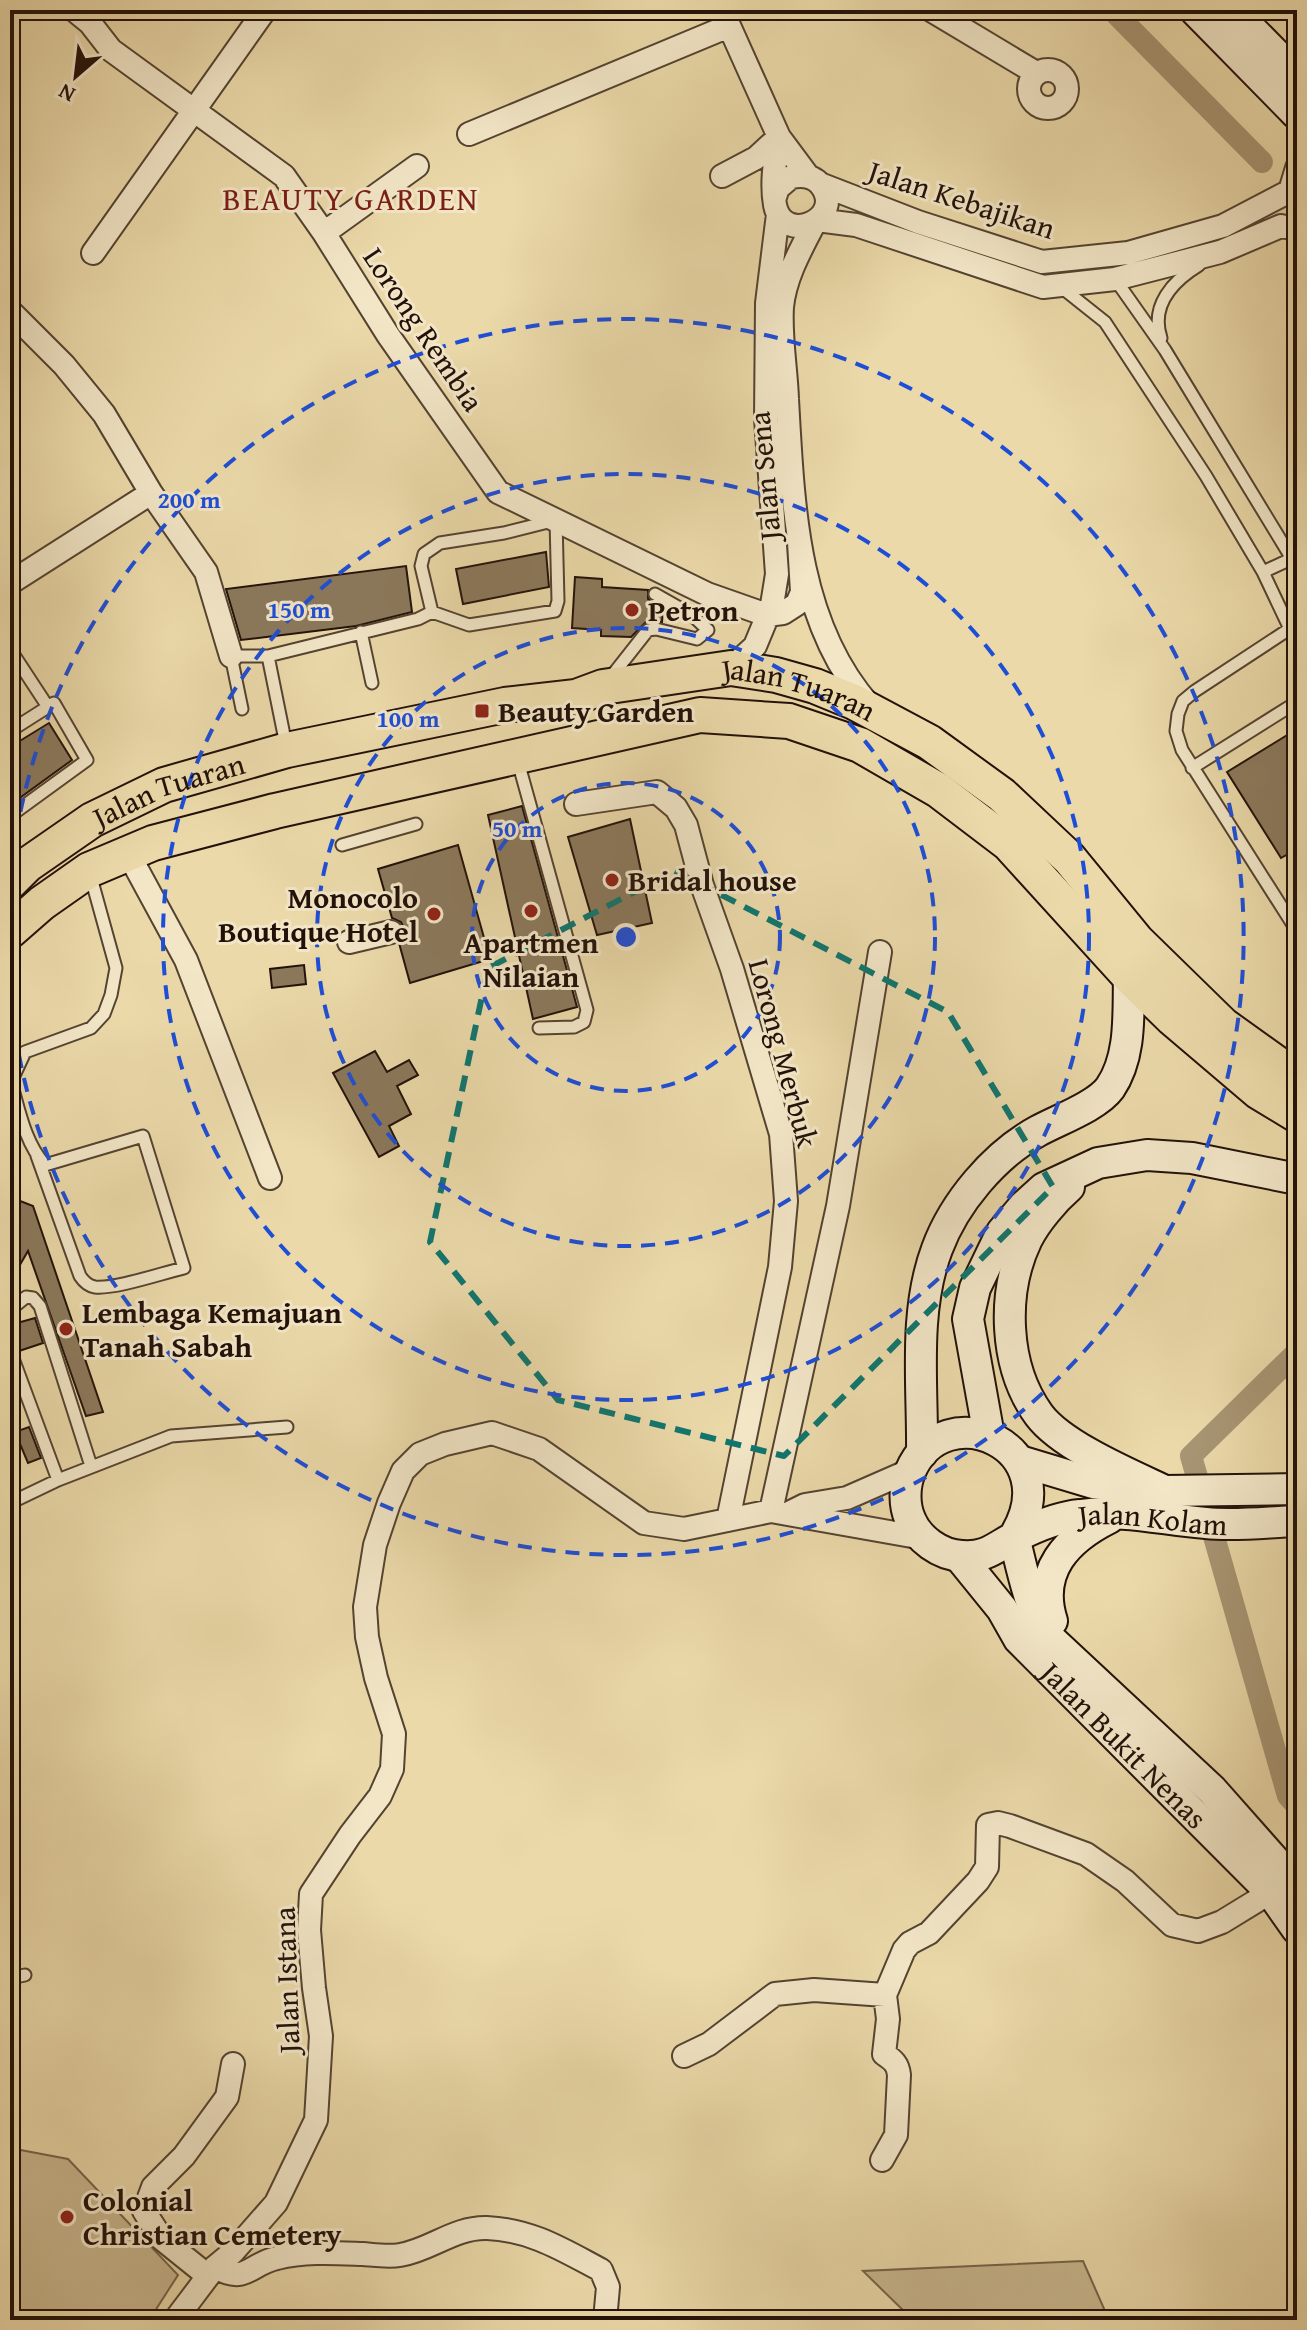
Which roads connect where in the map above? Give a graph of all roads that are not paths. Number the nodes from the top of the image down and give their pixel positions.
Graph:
1 (74, 10) edge
2 (265, 10) edge
3 (931, 10) edge
4 (1195, 10) edge
5 (1232, 10) edge
6 (726, 18) edge
7 (1036, 73) dead end
8 (1297, 76) edge
9 (194, 109) junction
10 (1297, 114) edge
11 (469, 134) dead end
12 (779, 137) junction
13 (417, 166) dead end
14 (1297, 168) edge
15 (814, 180) junction
16 (775, 198) junction
17 (816, 221) junction
18 (856, 225) junction
19 (1297, 229) edge
20 (324, 233) junction
21 (1220, 252) junction
22 (93, 253) dead end
23 (799, 253) junction
24 (1057, 262) junction
25 (1115, 279) junction
26 (1060, 286) junction
27 (10, 311) edge
28 (1165, 350) junction
29 (151, 493) junction
30 (556, 520) junction
31 (799, 542) junction
32 (1294, 563) edge
33 (1263, 572) junction
34 (10, 583) edge
35 (655, 594) dead end
36 (432, 612) junction
37 (767, 615) junction
38 (1293, 627) edge
39 (361, 632) junction
40 (10, 649) edge
41 (231, 656) junction
42 (268, 656) junction
43 (731, 668) junction
44 (372, 683) dead end
45 (603, 687) junction
46 (1297, 702) edge
47 (48, 707) junction
48 (242, 709) dead end
49 (875, 712) junction
50 (10, 731) edge
51 (287, 750) junction
52 (517, 757) junction
53 (1192, 768) junction
54 (576, 804) dead end
55 (10, 816) edge
56 (416, 824) dead end
57 (342, 845) dead end
58 (128, 853) junction
59 (89, 870) junction
60 (10, 882) edge
61 (10, 931) edge
62 (1297, 931) edge
63 (391, 932) dead end
64 (349, 942) dead end
65 (880, 952) dead end
66 (1129, 976) junction
67 (539, 1028) dead end
68 (1297, 1078) edge
69 (1297, 1115) edge
70 (37, 1156) junction
71 (1098, 1163) junction
72 (270, 1178) dead end
73 (1297, 1179) edge
74 (10, 1310) edge
75 (11, 1353) edge
76 (287, 1427) dead end
77 (989, 1436) junction
78 (916, 1461) junction
79 (1020, 1461) junction
80 (91, 1466) junction
81 (1101, 1474) junction
82 (58, 1480) junction
83 (1297, 1489) edge
84 (10, 1503) edge
85 (780, 1512) junction
86 (728, 1520) junction
87 (1297, 1521) edge
88 (1076, 1527) junction
89 (1014, 1537) junction
90 (923, 1538) junction
91 (959, 1556) junction
92 (1072, 1657) junction
93 (1284, 1889) edge
94 (1297, 1929) edge
95 (25, 1975) dead end
96 (10, 1978) edge
97 (885, 1995) junction
98 (684, 2056) dead end
99 (233, 2064) dead end
100 (882, 2160) dead end
101 (212, 2271) junction
102 (175, 2320) edge
103 (605, 2320) edge

1 - 9 street, Lorong Rembia
2 - 9 street
3 - 7 street
4 - 10 main road
5 - 8 main road
6 - 11 street
6 - 12 street
9 - 20 street, Lorong Rembia
9 - 22 street
12 - 15 street
12 - 16 street, Jalan Sena
12 - 16 street
13 - 20 street
14 - 24 street, Jalan Kebajikan
15 - 16 street
15 - 17 street, Jalan Sena
15 - 24 street, Jalan Kebajikan
16 - 17 street
16 - 37 street, Jalan Sena
17 - 18 street, Jalan Kebajikan
17 - 23 street, Jalan Sena
18 - 23 street
18 - 26 street, Jalan Kebajikan
19 - 21 street, Jalan Kebajikan
20 - 30 street, Lorong Rembia
21 - 25 street, Jalan Kebajikan
21 - 28 lane
23 - 31 street, Jalan Sena
24 - 25 street
25 - 26 street, Jalan Kebajikan
25 - 28 lane
26 - 33 lane
27 - 29 street
28 - 32 lane
29 - 34 street
29 - 41 street
30 - 36 lane
30 - 36 lane
30 - 37 street, Lorong Rembia
31 - 37 street
31 - 49 street, Jalan Sena
32 - 33 lane
33 - 38 lane
35 - 45 lane
36 - 39 lane
37 - 43 street, Jalan Sena
38 - 53 lane
39 - 42 lane
39 - 44 lane
40 - 47 lane
41 - 42 lane
41 - 48 lane
42 - 51 lane
43 - 45 main road, Jalan Tuaran
43 - 49 main road, Jalan Tuaran
45 - 51 main road, Jalan Tuaran
46 - 53 lane
47 - 50 lane
47 - 55 lane
49 - 68 main road, Jalan Tuaran
51 - 60 main road, Jalan Tuaran
52 - 58 main road, Jalan Tuaran
52 - 66 main road, Jalan Tuaran
52 - 67 lane
53 - 62 lane
54 - 86 street, Lorong Merbuk
56 - 57 lane
58 - 59 main road, Jalan Tuaran
58 - 72 street
59 - 61 main road, Jalan Tuaran
59 - 70 lane
63 - 64 street
65 - 85 street
66 - 69 main road, Jalan Tuaran
66 - 78 main road
70 - 70 lane
71 - 73 main road
71 - 77 main road
71 - 81 main road
74 - 80 lane
75 - 82 lane
76 - 80 lane
77 - 78 main road
77 - 79 main road
78 - 85 street, Jalan Istana
78 - 90 main road
79 - 81 main road, Jalan Kolam
79 - 89 main road
80 - 82 lane
81 - 83 main road, Jalan Kolam
82 - 84 lane
85 - 86 street, Jalan Istana
85 - 90 street, Jalan Istana
86 - 101 street, Jalan Istana
87 - 88 main road, Jalan Kolam
88 - 89 main road, Jalan Kolam
88 - 92 main road
89 - 91 main road
89 - 92 main road, Jalan Bukit Nenas
90 - 91 main road
91 - 93 main road, Jalan Bukit Nenas
92 - 93 main road, Jalan Bukit Nenas
93 - 94 main road, Jalan Bukit Nenas
93 - 97 street
95 - 96 lane
97 - 98 street
97 - 100 street
99 - 101 street
101 - 102 street, Jalan Istana
101 - 103 street

